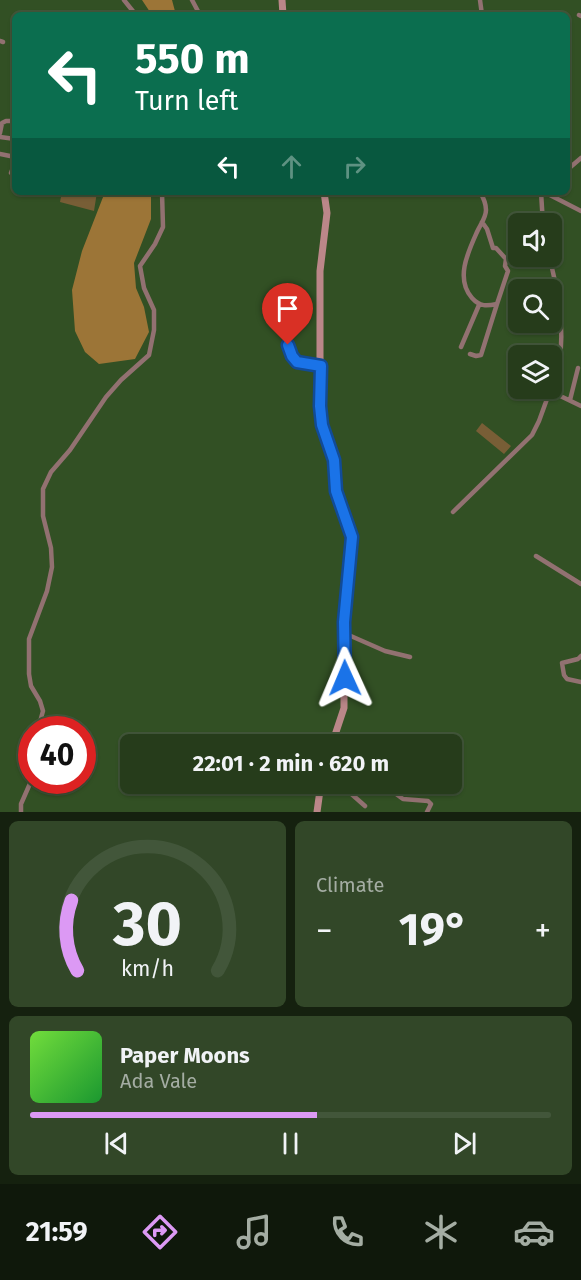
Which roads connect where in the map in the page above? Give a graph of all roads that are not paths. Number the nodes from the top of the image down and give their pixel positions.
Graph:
1 (124, 0) edge
2 (134, 12) edge
3 (12, 121) edge
4 (0, 133) edge
5 (12, 170) edge
6 (11, 173) dead end
7 (162, 195) edge
8 (324, 195) edge
9 (481, 195) edge
10 (545, 195) edge
11 (551, 195) edge
12 (581, 211) edge
13 (544, 213) edge
14 (482, 222) junction
15 (493, 248) junction
16 (491, 256) dead end
17 (551, 267) edge
18 (497, 304) junction
19 (479, 305) junction
20 (285, 336) dead end
21 (559, 345) edge
22 (461, 347) dead end
23 (470, 354) dead end
24 (321, 366) junction
25 (578, 368) dead end
26 (562, 395) edge
27 (548, 399) edge
28 (570, 400) junction
29 (581, 406) edge
30 (453, 512) dead end
31 (536, 556) dead end
32 (581, 584) edge
33 (344, 633) junction
34 (581, 656) edge
35 (410, 657) dead end
36 (581, 682) edge
37 (42, 716) edge
38 (335, 734) edge
39 (25, 794) edge
40 (319, 794) edge
41 (351, 794) edge
42 (396, 794) edge
43 (365, 806) dead end
44 (21, 812) edge
45 (317, 812) edge
46 (427, 812) edge

1 - 2 street
3 - 4 street
5 - 6 street
7 - 37 street
8 - 24 street
9 - 14 street
10 - 13 street
11 - 12 street
14 - 15 street
14 - 19 street
15 - 16 street
15 - 18 street
17 - 21 street
18 - 19 street
18 - 23 street
19 - 22 street
20 - 24 street
24 - 33 street
25 - 28 street
26 - 28 street
27 - 30 street
28 - 29 street
31 - 32 street
33 - 35 street
33 - 38 street
34 - 36 street
39 - 44 street
40 - 45 street
41 - 43 street
42 - 46 street

